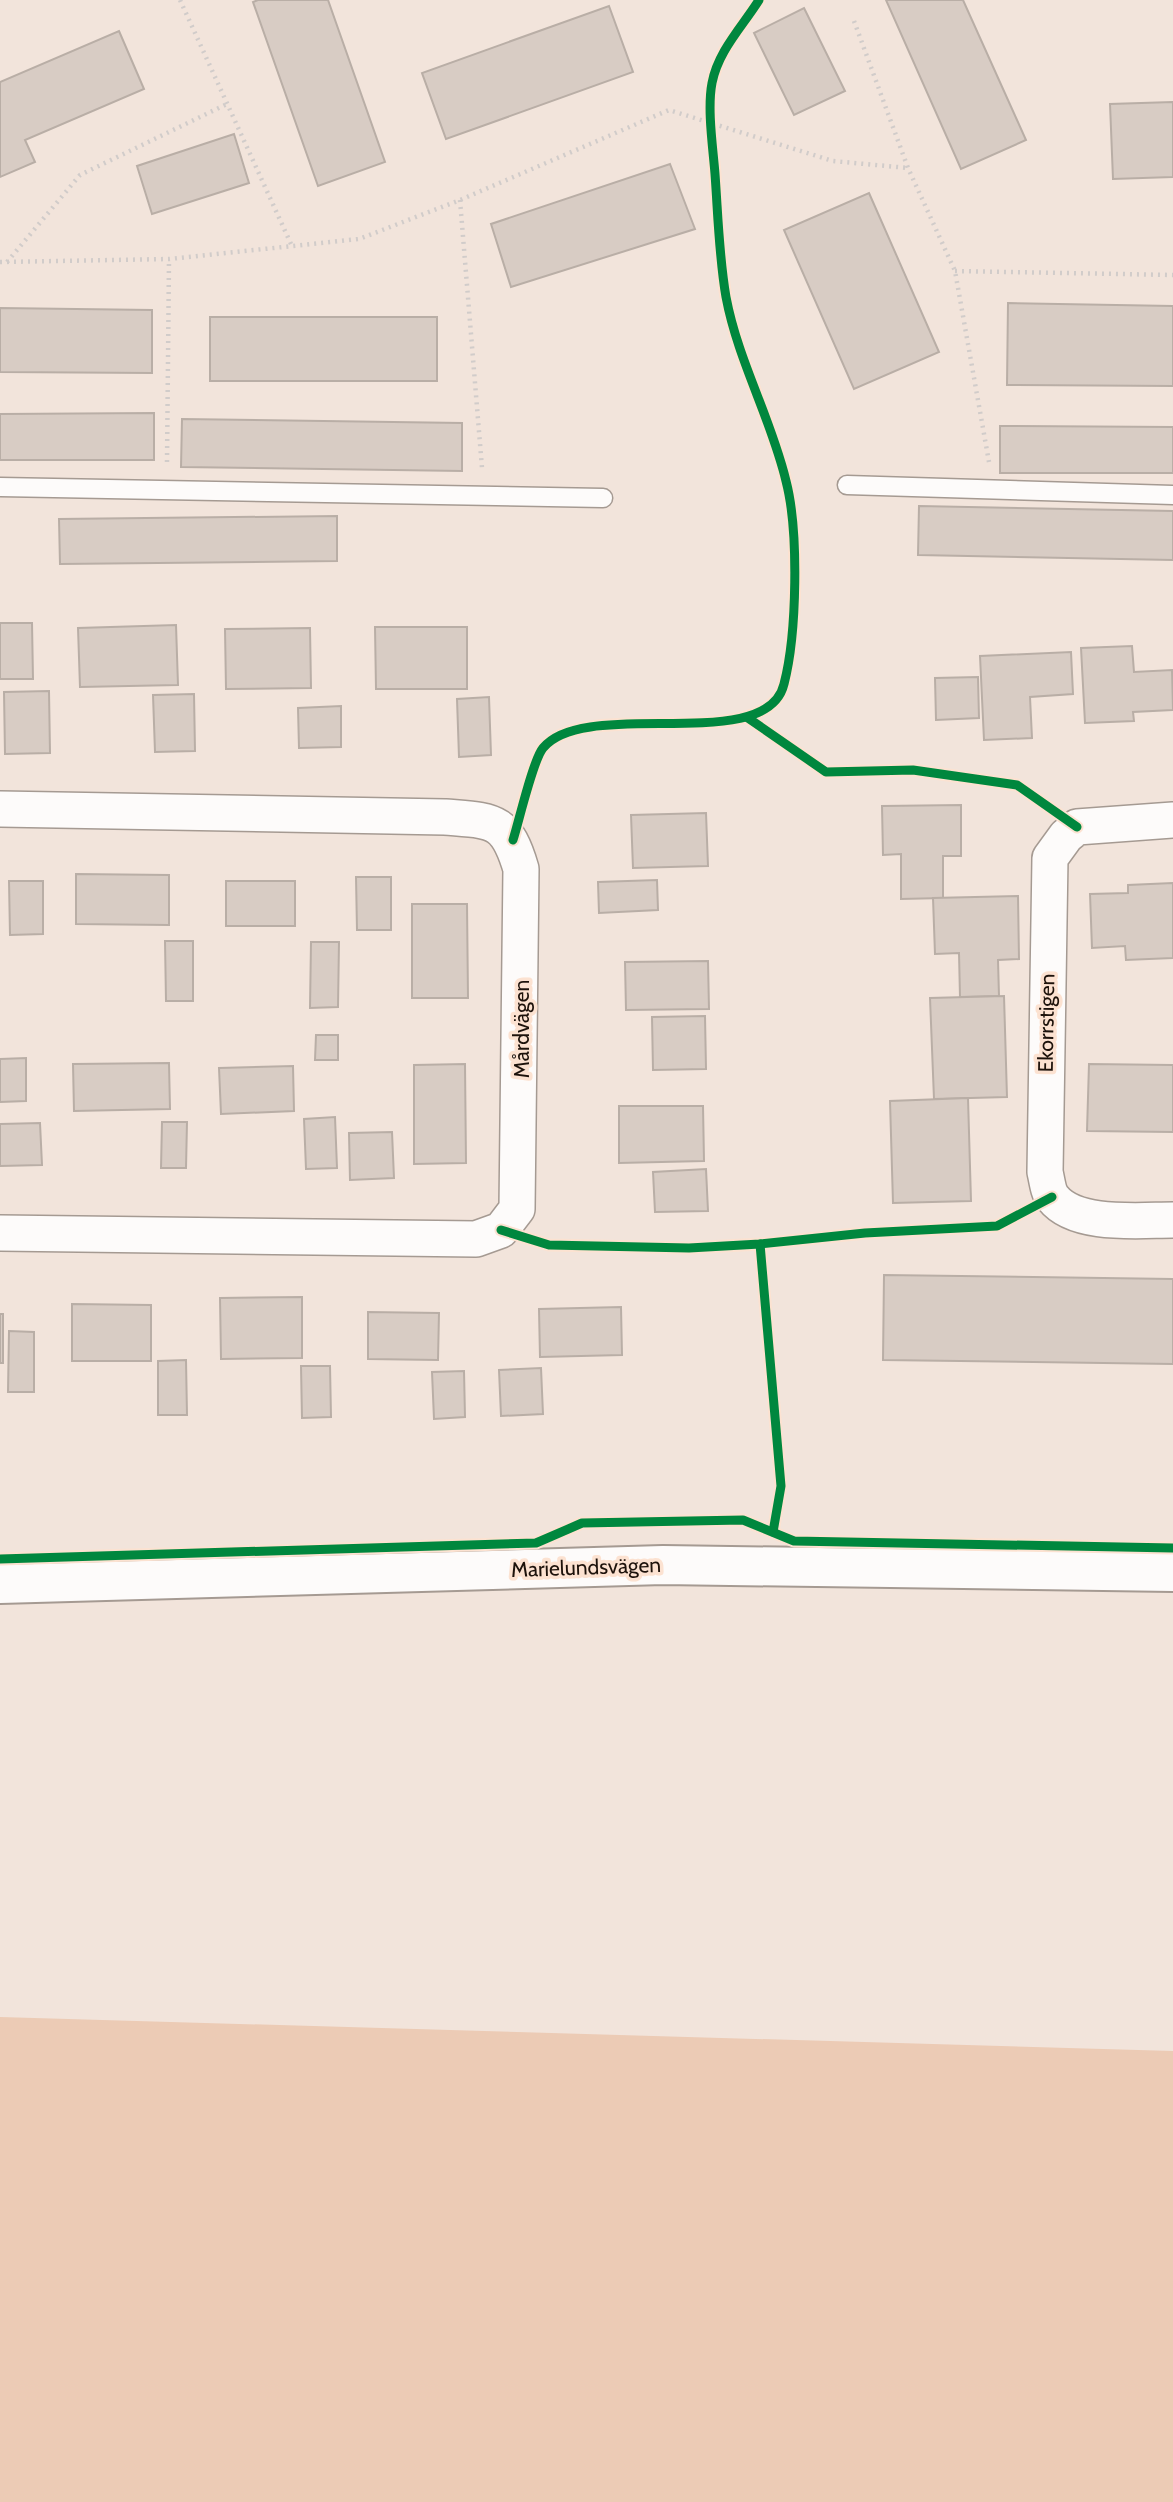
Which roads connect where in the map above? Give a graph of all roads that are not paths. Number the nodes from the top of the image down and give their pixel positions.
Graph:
1 (847, 485) dead end
2 (0, 487) edge
3 (1173, 495) edge
4 (603, 498) dead end
5 (0, 809) edge
6 (1173, 820) edge
7 (1173, 1220) edge
8 (0, 1233) edge
9 (1173, 1572) edge
10 (0, 1584) edge

1 - 3 lane
2 - 4 lane
5 - 8 street, Mårdvägen
6 - 7 street, Ekorrstigen
9 - 10 street, Marielundsvägen

